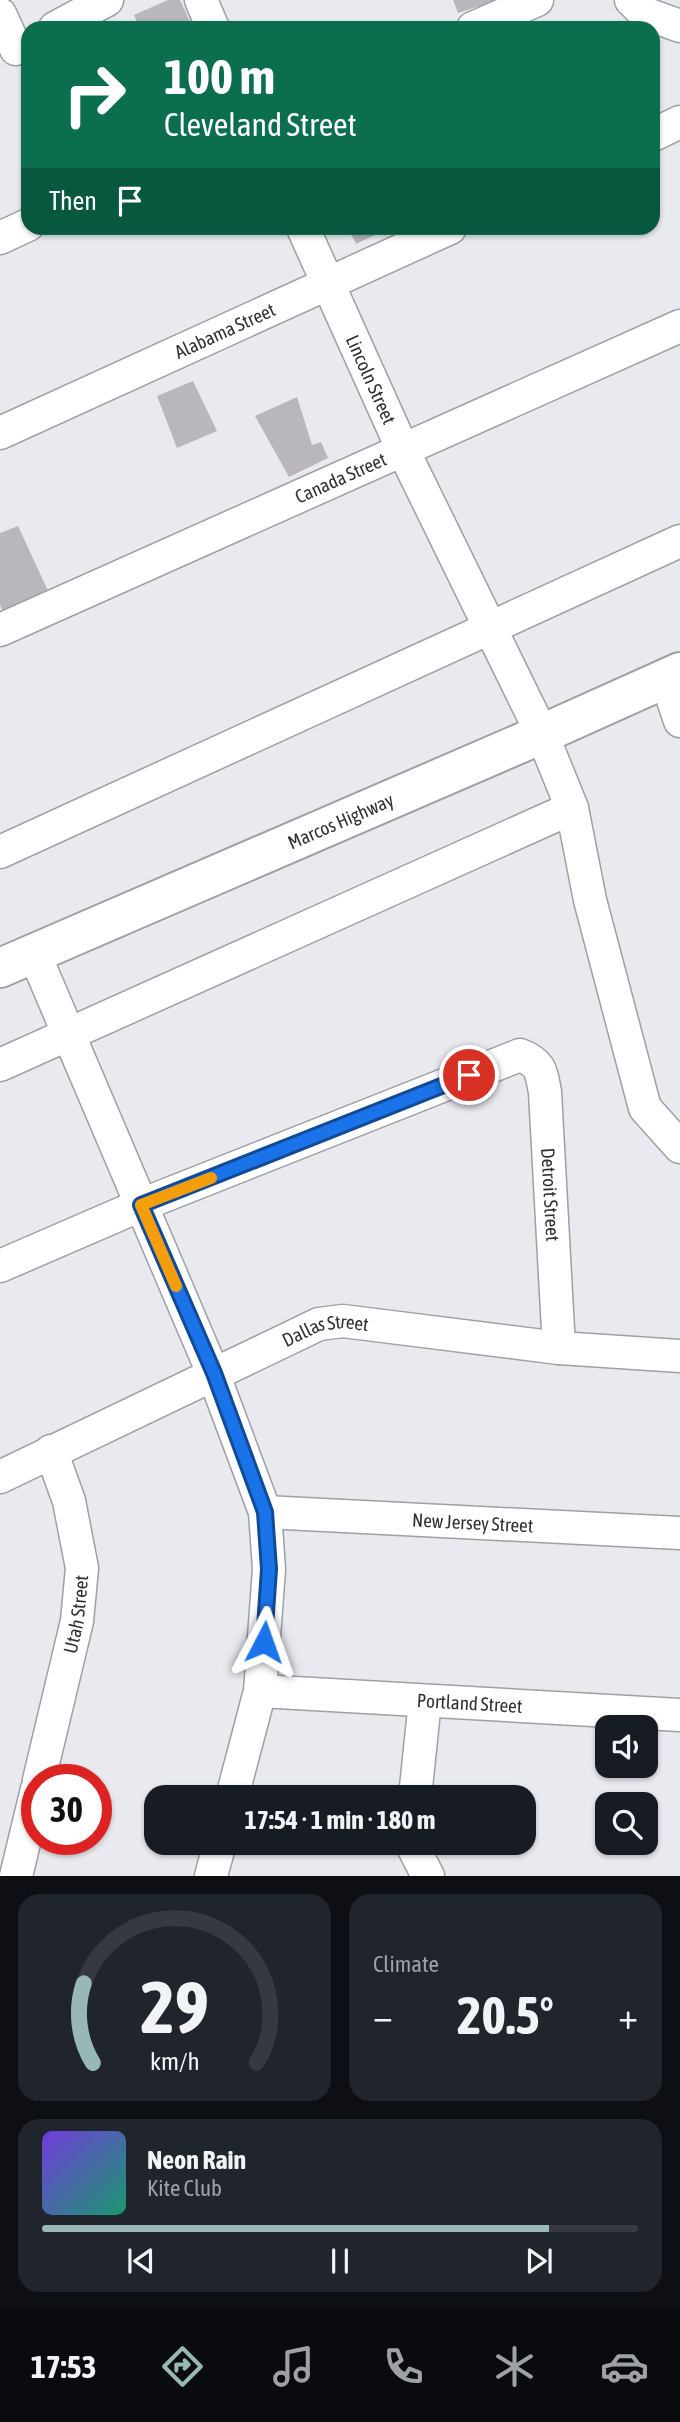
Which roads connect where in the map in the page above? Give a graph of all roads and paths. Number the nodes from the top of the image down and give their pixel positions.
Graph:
1 (107, 0) edge
2 (201, 0) edge
3 (537, 0) edge
4 (631, 0) edge
5 (0, 14) edge
6 (68, 21) edge
7 (210, 21) edge
8 (489, 21) edge
9 (680, 26) edge
10 (15, 49) edge
11 (680, 122) edge
12 (660, 132) edge
13 (21, 228) edge
14 (306, 235) edge
15 (434, 235) edge
16 (0, 238) edge
17 (328, 283) junction
18 (680, 326) edge
19 (0, 433) edge
20 (402, 449) junction
21 (680, 541) edge
22 (491, 628) junction
23 (0, 630) edge
24 (673, 675) edge
25 (680, 721) edge
26 (542, 734) junction
27 (572, 808) junction
28 (0, 852) edge
29 (17, 961) edge
30 (68, 1035) junction
31 (0, 1065) edge
32 (680, 1147) edge
33 (141, 1205) junction
34 (0, 1266) edge
35 (559, 1348) junction
36 (680, 1356) edge
37 (214, 1373) junction
38 (51, 1451) junction
39 (0, 1477) edge
40 (265, 1512) junction
41 (680, 1533) edge
42 (260, 1691) junction
43 (425, 1700) junction
44 (680, 1715) edge
45 (43, 1764) edge
46 (235, 1785) edge
47 (416, 1785) edge
48 (21, 1855) edge
49 (217, 1855) edge
50 (417, 1855) edge
51 (16, 1876) edge
52 (211, 1876) edge
53 (428, 1876) edge

1 - 6 street
2 - 7 street
3 - 8 street
4 - 9 street
5 - 10 street
11 - 12 street
13 - 16 street
14 - 17 street, Lincoln Street
15 - 17 street, Alabama Street
17 - 19 street, Alabama Street
17 - 20 street, Lincoln Street
18 - 20 street, Canada Street
20 - 22 street, Lincoln Street
20 - 23 street, Canada Street
21 - 22 street
22 - 26 street, Lincoln Street
22 - 28 street
24 - 25 street
24 - 26 main road, Marcos Highway
26 - 27 street, Lincoln Street
26 - 29 main road, Marcos Highway
27 - 30 street
27 - 32 street, Lincoln Street
29 - 30 street
30 - 31 street
30 - 33 street
33 - 34 street
33 - 35 street, Detroit Street
33 - 37 street
35 - 36 street, Dallas Street
35 - 37 street, Dallas Street
37 - 38 street, Dallas Street
37 - 40 street
38 - 39 street, Dallas Street
38 - 45 street, Utah Street
40 - 41 street, New Jersey Street
40 - 42 street
42 - 43 street, Portland Street
42 - 46 street
43 - 44 street, Portland Street
43 - 47 street
48 - 51 street
49 - 52 street
50 - 53 street

